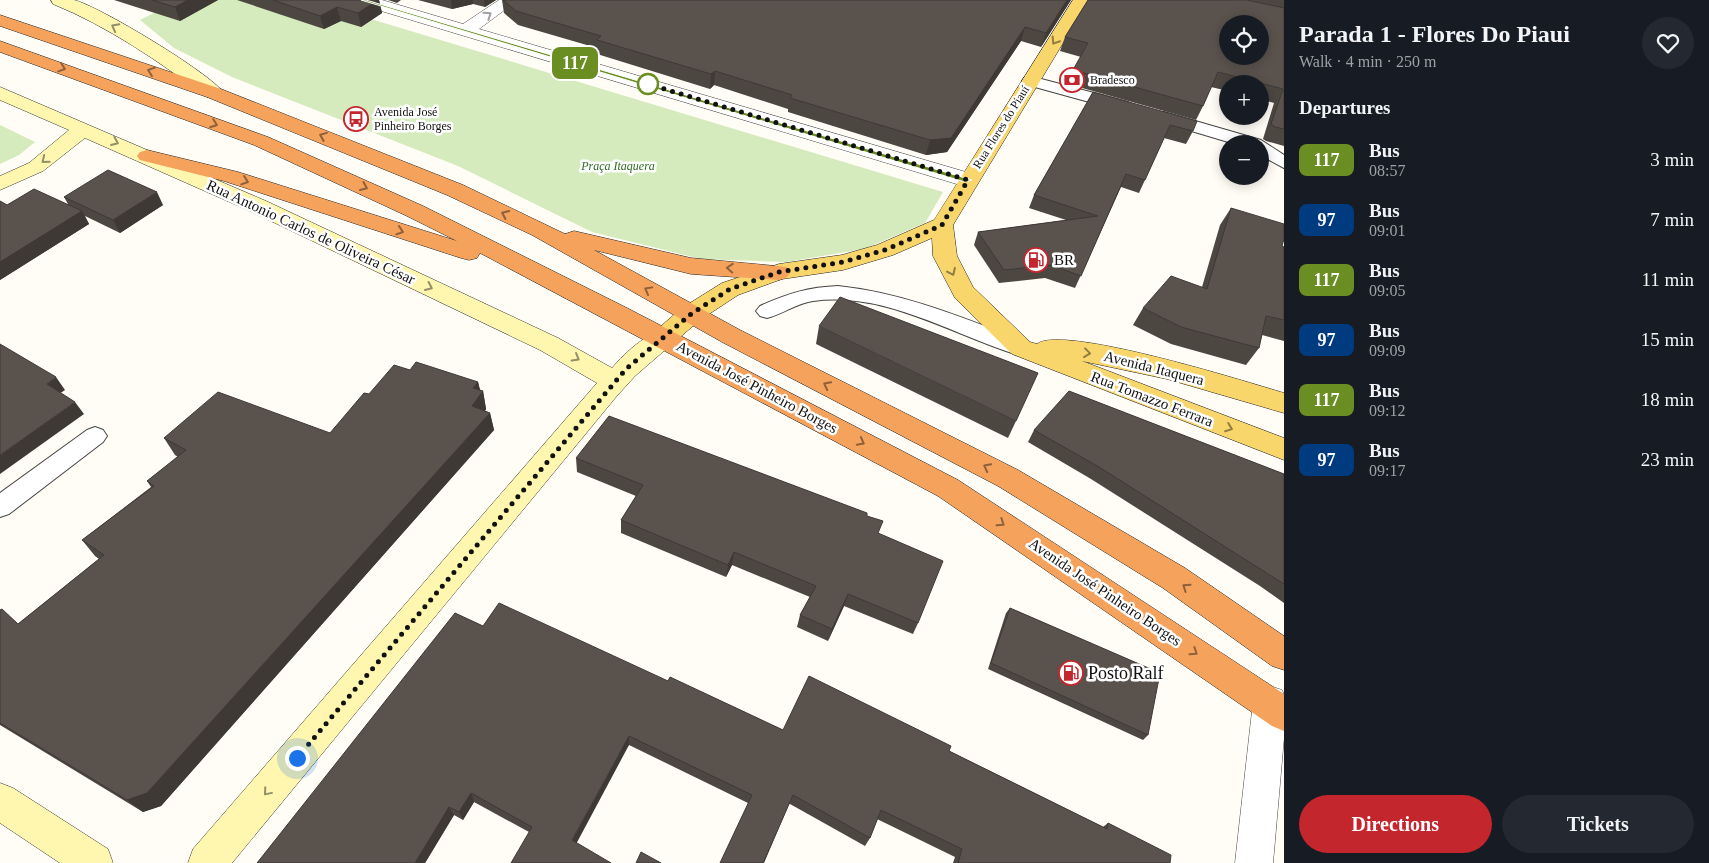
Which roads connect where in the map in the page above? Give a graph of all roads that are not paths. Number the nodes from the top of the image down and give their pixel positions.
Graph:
1 (58, 0) edge
2 (364, 0) edge
3 (510, 0) edge
4 (1081, 0) edge
5 (0, 20) edge
6 (466, 30) junction
7 (0, 46) edge
8 (1030, 81) junction
9 (0, 93) edge
10 (214, 93) junction
11 (83, 129) junction
12 (1224, 135) edge
13 (1269, 153) edge
14 (147, 156) junction
15 (1284, 164) edge
16 (968, 180) junction
17 (0, 184) edge
18 (942, 225) junction
19 (540, 230) junction
20 (779, 272) junction
21 (551, 280) junction
22 (767, 311) dead end
23 (691, 314) junction
24 (663, 338) junction
25 (1021, 348) junction
26 (616, 382) junction
27 (1284, 403) edge
28 (95, 436) dead end
29 (1284, 449) edge
30 (0, 507) edge
31 (1284, 655) edge
32 (1277, 708) edge
33 (0, 801) edge
34 (94, 863) edge
35 (207, 863) edge
36 (1254, 863) edge

10 -> 1 street
2 - 6 street
6 -> 3 street
4 -> 8 main road, Rua Flores do Piauí
10 -> 5 highway
6 - 16 street
7 -> 21 highway, Avenida José Pinheiro Borges
8 - 12 lane
8 - 16 main road, Rua Flores do Piauí
9 - 11 street, Rua Antonio Carlos de Oliveira César
19 -> 10 highway
11 -> 14 street, Rua Antonio Carlos de Oliveira César
11 -> 17 street
13 - 15 lane
14 -> 21 highway
14 -> 26 street, Rua Antonio Carlos de Oliveira César
16 - 18 main road, Rua Flores do Piauí
18 - 20 main road
18 -> 25 main road
20 -> 19 highway
23 -> 19 highway
20 - 23 main road
21 - 24 highway, Avenida José Pinheiro Borges
22 - 25 lane
23 - 24 main road
31 -> 23 highway
24 - 26 street
24 -> 32 highway, Avenida José Pinheiro Borges
25 -> 27 main road, Avenida Itaquera
25 -> 29 main road, Rua Tomazzo Ferrara
26 -> 35 street
28 - 30 lane
32 - 36 street
33 - 34 street

